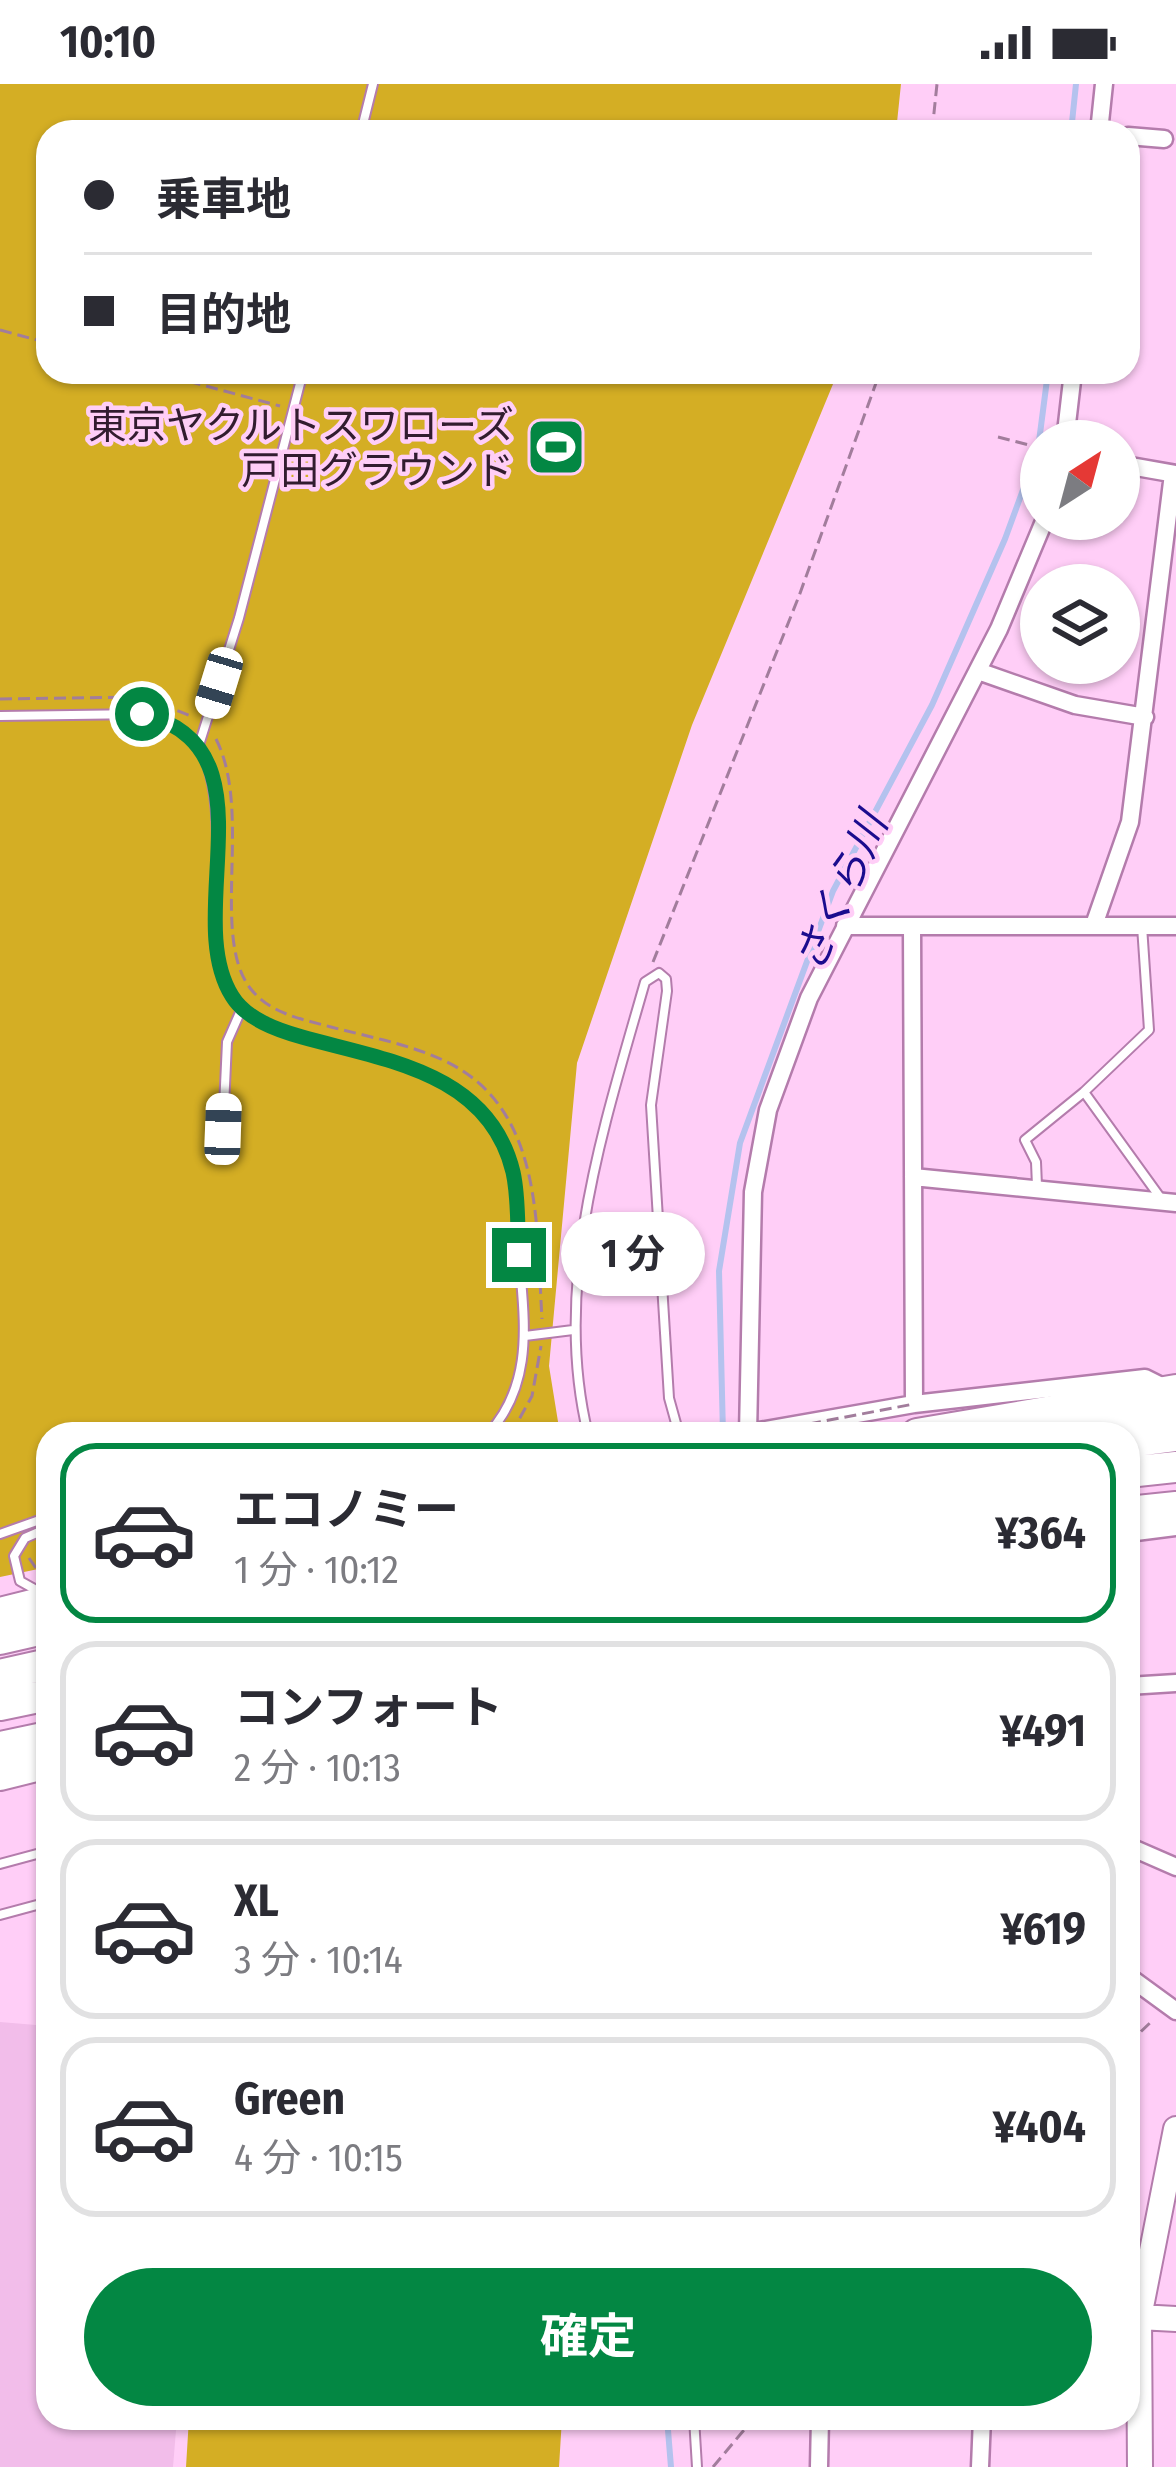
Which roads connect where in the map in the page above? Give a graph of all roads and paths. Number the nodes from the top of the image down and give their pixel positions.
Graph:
1 (373, 84) edge
2 (938, 84) edge
3 (1104, 84) edge
4 (364, 120) edge
5 (934, 120) edge
6 (1100, 120) edge
7 (1140, 137) edge
8 (1164, 139) dead end
9 (0, 330) edge
10 (36, 340) edge
11 (198, 384) edge
12 (300, 384) edge
13 (876, 384) edge
14 (1072, 384) edge
15 (294, 410) junction
16 (1067, 420) edge
17 (998, 437) dead end
18 (1020, 442) edge
19 (1140, 468) edge
20 (1175, 474) edge
21 (1036, 540) edge
22 (977, 671) junction
23 (0, 699) edge
24 (0, 716) edge
25 (1145, 717) junction
26 (205, 728) junction
27 (199, 746) junction
28 (1094, 925) junction
29 (1142, 925) junction
30 (845, 926) junction
31 (912, 926) junction
32 (1176, 926) edge
33 (648, 975) junction
34 (242, 1008) junction
35 (1084, 1092) junction
36 (223, 1129) dead end
37 (914, 1177) junction
38 (1037, 1189) junction
39 (1170, 1202) edge
40 (542, 1322) dead end
41 (573, 1330) junction
42 (525, 1336) junction
43 (1174, 1397) edge
44 (916, 1419) edge
45 (495, 1422) edge
46 (586, 1422) edge
47 (676, 1422) edge
48 (747, 1422) edge
49 (880, 1422) edge
50 (880, 1422) edge
51 (1091, 1422) edge
52 (1176, 1436) edge
53 (1140, 1440) edge
54 (1176, 1467) edge
55 (1140, 1471) edge
56 (1176, 1488) edge
57 (1140, 1492) edge
58 (1176, 1507) edge
59 (1140, 1511) edge
60 (36, 1521) edge
61 (1176, 1526) edge
62 (1140, 1531) edge
63 (0, 1534) edge
64 (36, 1535) edge
65 (25, 1551) dead end
66 (36, 1567) edge
67 (26, 1570) dead end
68 (36, 1570) edge
69 (36, 1592) edge
70 (36, 1601) edge
71 (0, 1612) edge
72 (36, 1631) edge
73 (0, 1639) edge
74 (36, 1667) edge
75 (0, 1675) edge
76 (1176, 1683) edge
77 (1140, 1685) edge
78 (36, 1698) edge
79 (0, 1706) edge
80 (36, 1742) edge
81 (3, 1756) edge
82 (36, 1761) edge
83 (1140, 1852) edge
84 (36, 1854) edge
85 (0, 1864) edge
86 (1176, 1868) edge
87 (36, 1905) edge
88 (0, 1915) edge
89 (1140, 1985) edge
90 (1172, 2009) edge
91 (1140, 2034) edge
92 (1176, 2129) edge
93 (1140, 2313) edge
94 (1140, 2318) edge
95 (1176, 2319) edge
96 (695, 2430) edge
97 (744, 2430) edge
98 (820, 2430) edge
99 (982, 2430) edge
100 (1140, 2430) edge
101 (697, 2467) edge
102 (712, 2467) edge
103 (819, 2467) edge
104 (980, 2467) edge
105 (1140, 2467) edge

1 - 4 lane
2 - 5 path
3 - 6 street
7 - 8 street
9 - 10 path
11 - 15 path
12 - 15 lane
13 - 33 path
14 - 16 street
15 - 26 lane
17 - 18 path
19 - 20 street
20 - 25 street
21 - 22 street
22 - 25 street
22 - 30 street
23 - 26 path
24 - 27 lane
25 - 28 street
26 - 27 lane
26 - 40 path
27 - 34 lane
28 - 29 street
28 - 31 street
29 - 32 street
29 - 35 lane
30 - 31 street
30 - 48 street
31 - 37 street
33 - 41 lane
33 - 47 lane
34 - 36 lane
34 - 42 lane
35 - 38 lane
35 - 39 lane
37 - 38 street
37 - 44 street
38 - 39 street
41 - 42 lane
41 - 46 lane
42 - 45 lane
43 - 44 highway
43 - 51 highway
44 - 49 street
44 - 50 path, bridge
52 - 53 highway
54 - 55 highway
56 - 57 highway
58 - 59 highway
60 - 63 lane
61 - 62 street
64 - 69 lane
65 - 66 path
67 - 68 path
70 - 71 highway
72 - 73 highway
74 - 75 highway
76 - 77 street
78 - 79 highway
80 - 81 highway
81 - 82 highway
83 - 86 street
84 - 85 lane
87 - 88 lane
89 - 90 street
90 - 91 path
92 - 93 street
94 - 95 street
96 - 101 lane
97 - 102 path
98 - 103 street
99 - 104 street
100 - 105 street

